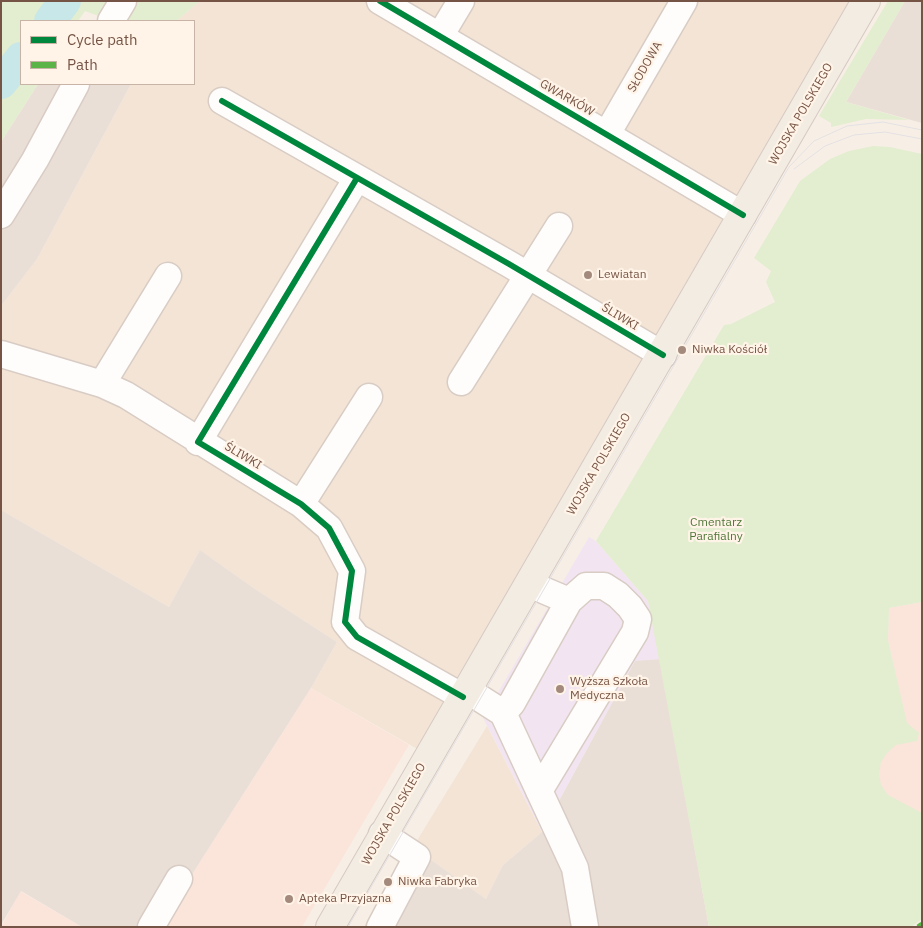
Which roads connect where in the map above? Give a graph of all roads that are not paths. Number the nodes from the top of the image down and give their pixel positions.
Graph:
1 (123, 1) edge
2 (380, 1) edge
3 (461, 1) edge
4 (684, 1) edge
5 (866, 1) edge
6 (112, 20) edge
7 (440, 36) junction
8 (75, 85) edge
9 (222, 101) dead end
10 (606, 134) junction
11 (357, 178) junction
12 (1, 215) edge
13 (743, 215) junction
14 (559, 226) dead end
15 (528, 275) junction
16 (168, 276) dead end
17 (1, 354) edge
18 (663, 355) junction
19 (461, 382) dead end
20 (102, 384) junction
21 (369, 397) dead end
22 (198, 442) junction
23 (301, 504) junction
24 (529, 584) junction
25 (569, 600) junction
26 (465, 693) junction
27 (503, 713) junction
28 (539, 791) junction
29 (382, 834) junction
30 (178, 879) dead end
31 (151, 927) edge
32 (330, 927) edge
33 (380, 927) edge
34 (585, 927) edge

1 - 6 street
2 - 7 street, GWARKÓW
3 - 7 street
4 - 10 street, SŁODOWA
5 - 13 main road, WOJSKA POLSKIEGO
7 - 10 street, GWARKÓW
8 - 12 street
9 - 11 street, ŚLIWKI
10 - 13 street, GWARKÓW
11 - 15 street, ŚLIWKI
11 - 22 street
13 - 18 main road, WOJSKA POLSKIEGO
14 - 15 street
15 - 18 street, ŚLIWKI
15 - 19 street
16 - 20 street
17 - 20 street, ŚLIWKI
18 - 24 main road, WOJSKA POLSKIEGO
20 - 22 street, ŚLIWKI
21 - 23 street
22 - 23 street, ŚLIWKI
23 - 26 street, ŚLIWKI
24 - 25 street
24 - 26 main road, WOJSKA POLSKIEGO
25 - 27 street
25 - 28 street
26 - 27 street, ŚLIWKI
26 - 29 main road, WOJSKA POLSKIEGO
27 - 28 street
28 - 34 street
29 - 32 main road, WOJSKA POLSKIEGO
29 - 33 street
30 - 31 street

